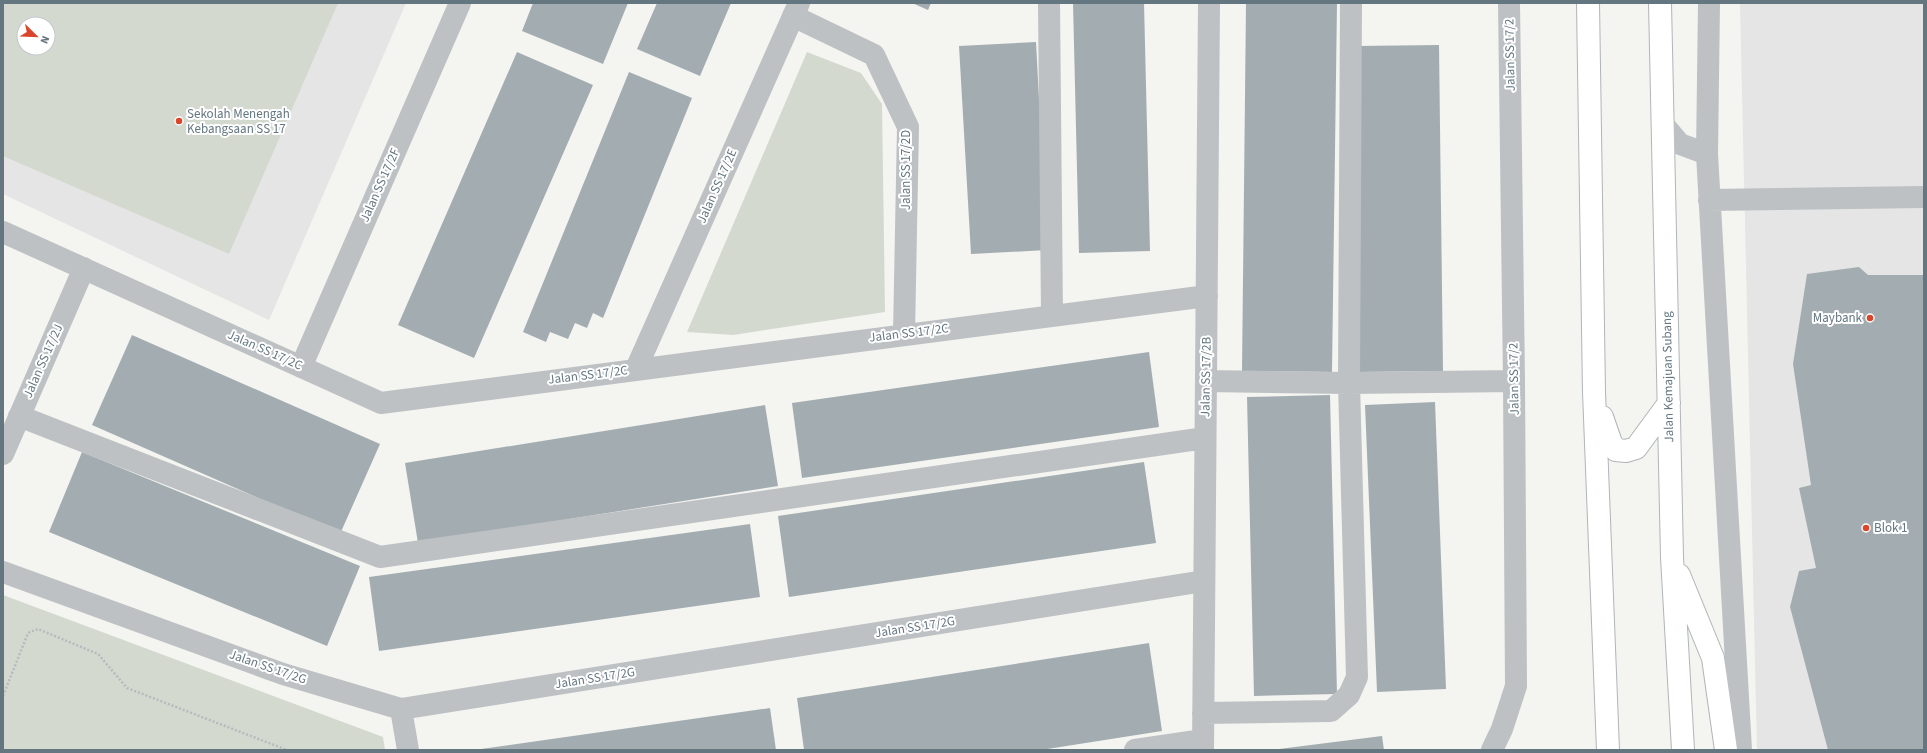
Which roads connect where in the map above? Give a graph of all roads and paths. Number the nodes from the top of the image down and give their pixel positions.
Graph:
1 (460, 3) edge
2 (1048, 3) edge
3 (1209, 3) edge
4 (1351, 3) edge
5 (1509, 3) edge
6 (1588, 3) edge
7 (1660, 3) edge
8 (1709, 3) edge
9 (796, 9) edge
10 (1662, 124) junction
11 (1707, 154) junction
12 (1924, 198) edge
13 (1709, 200) junction
14 (3, 232) edge
15 (84, 268) junction
16 (1207, 296) junction
17 (1052, 315) junction
18 (904, 334) junction
19 (301, 367) junction
20 (636, 369) junction
21 (1206, 381) junction
22 (1514, 381) junction
23 (1349, 383) junction
24 (1594, 392) junction
25 (1669, 402) junction
26 (19, 416) junction
27 (1205, 438) junction
28 (3, 454) edge
29 (1672, 557) junction
30 (3, 572) edge
31 (1204, 581) junction
32 (3, 696) edge
33 (401, 709) junction
34 (1203, 713) junction
35 (1203, 745) edge
36 (1607, 746) edge
37 (287, 750) edge
38 (408, 750) edge
39 (1135, 750) edge
40 (1492, 750) edge
41 (1683, 750) edge
42 (1726, 750) edge
43 (1741, 750) edge

1 - 19 street, Jalan SS 17/2F
2 - 17 street
3 - 16 street, Jalan SS 17/2B
4 - 23 street
5 - 22 street, Jalan SS 17/2
6 - 24 main road
7 - 10 main road, Jalan Kemajuan Subang
8 - 11 street
9 - 18 street, Jalan SS 17/2D
9 - 20 street, Jalan SS 17/2E
10 - 11 street
10 - 25 main road, Jalan Kemajuan Subang
11 - 13 street
12 - 13 street
13 - 43 street
14 - 15 street, Jalan SS 17/2C
15 - 19 street, Jalan SS 17/2C
15 - 26 street, Jalan SS 17/2J
16 - 17 street, Jalan SS 17/2C
16 - 21 street, Jalan SS 17/2B
17 - 18 street, Jalan SS 17/2C
18 - 20 street, Jalan SS 17/2C
19 - 20 street, Jalan SS 17/2C
21 - 23 street
21 - 27 street, Jalan SS 17/2B
22 - 23 street
22 - 40 street, Jalan SS 17/2
23 - 34 street
24 - 25 main road
24 - 36 main road
25 - 29 main road, Jalan Kemajuan Subang
26 - 27 street
26 - 28 street, Jalan SS 17/2J
27 - 31 street, Jalan SS 17/2B
29 - 41 main road, Jalan Kemajuan Subang
29 - 42 main road
30 - 33 street, Jalan SS 17/2G
31 - 33 street, Jalan SS 17/2G
31 - 34 street, Jalan SS 17/2B
32 - 37 path
33 - 38 street
34 - 35 street, Jalan SS 17/2B
35 - 39 street

